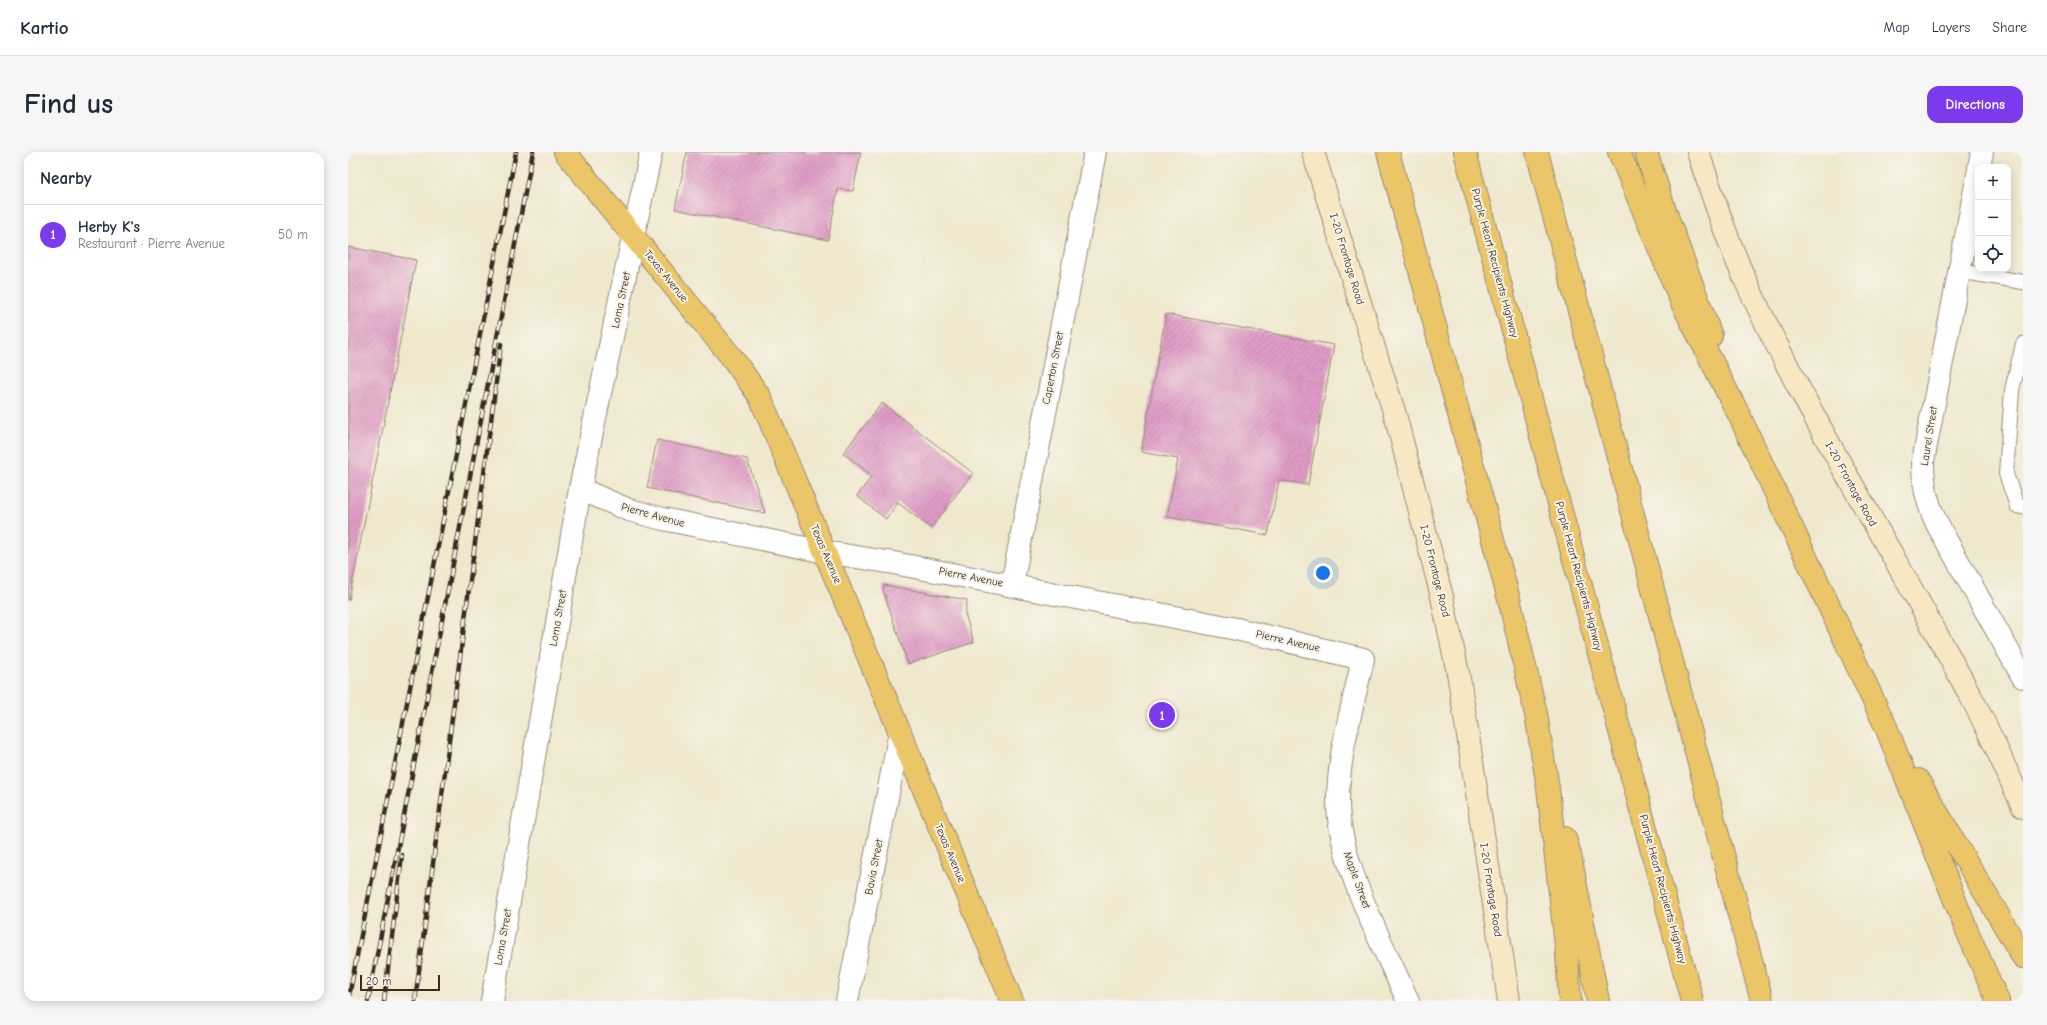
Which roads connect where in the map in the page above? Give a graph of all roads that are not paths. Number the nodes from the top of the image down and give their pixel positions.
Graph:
1 (565, 152) edge
2 (651, 152) edge
3 (1094, 152) edge
4 (1313, 152) edge
5 (1388, 152) edge
6 (1465, 152) edge
7 (1537, 152) edge
8 (1619, 152) edge
9 (1646, 152) edge
10 (1698, 152) edge
11 (1982, 152) edge
12 (1980, 164) edge
13 (1975, 190) edge
14 (634, 236) junction
15 (1960, 270) junction
16 (2023, 282) edge
17 (2023, 344) edge
18 (1738, 413) junction
19 (580, 489) junction
20 (2023, 507) edge
21 (825, 552) junction
22 (1012, 585) junction
23 (1364, 659) joint
24 (2023, 677) edge
25 (1886, 728) junction
26 (900, 732) junction
27 (1548, 788) junction
28 (2023, 807) edge
29 (2023, 958) edge
30 (492, 1001) edge
31 (847, 1001) edge
32 (1012, 1001) edge
33 (1408, 1001) edge
34 (1508, 1001) edge
35 (1570, 1001) edge
36 (1598, 1001) edge
37 (1692, 1001) edge
38 (1762, 1001) edge
39 (1998, 1001) edge

1 - 14 main road, Texas Avenue
2 - 14 street, Loma Street
3 - 22 street, Caperton Street
4 - 34 main road, I-20 Frontage Road
5 - 27 main road
6 - 37 main road, Purple Heart Recipients Highway
7 - 38 main road
8 - 18 main road
9 - 18 main road
10 - 28 main road, I-20 Frontage Road
11 - 12 street
13 - 15 street, Laurel Street
14 - 19 street, Loma Street
14 - 21 main road, Texas Avenue
15 - 16 lane
15 - 24 street, Laurel Street
17 - 20 lane
18 - 25 main road
19 - 21 street, Pierre Avenue
19 - 30 street, Loma Street
21 - 22 street, Pierre Avenue
21 - 26 main road, Texas Avenue
22 - 23 street, Pierre Avenue
23 - 33 street, Maple Street
25 - 29 main road
25 - 39 main road
26 - 31 street, Bavia Street
26 - 32 main road, Texas Avenue
27 - 35 main road
27 - 36 main road

